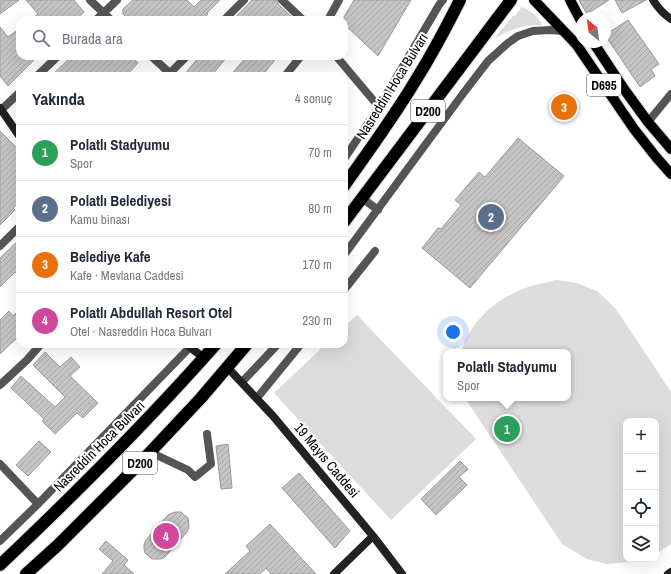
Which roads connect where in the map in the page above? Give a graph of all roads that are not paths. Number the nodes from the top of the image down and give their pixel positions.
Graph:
1 (90, 0) edge
2 (117, 0) edge
3 (244, 0) edge
4 (282, 0) edge
5 (287, 0) edge
6 (339, 0) edge
7 (443, 0) edge
8 (460, 0) edge
9 (510, 0) edge
10 (534, 0) edge
11 (570, 0) edge
12 (653, 0) edge
13 (293, 10) junction
14 (576, 12) edge
15 (104, 13) junction
16 (101, 16) edge
17 (107, 16) edge
18 (228, 16) edge
19 (299, 16) edge
20 (330, 16) edge
21 (671, 19) edge
22 (563, 31) junction
23 (597, 48) edge
24 (54, 60) edge
25 (155, 60) edge
26 (183, 60) edge
27 (298, 60) edge
28 (339, 60) edge
29 (41, 72) edge
30 (167, 72) edge
31 (173, 72) edge
32 (288, 72) edge
33 (671, 94) edge
34 (16, 96) edge
35 (379, 106) junction
36 (0, 110) edge
37 (648, 122) junction
38 (16, 132) edge
39 (671, 149) edge
40 (348, 153) edge
41 (671, 174) edge
42 (348, 180) edge
43 (362, 198) junction
44 (378, 210) junction
45 (348, 217) edge
46 (16, 230) edge
47 (0, 246) edge
48 (348, 250) edge
49 (375, 251) dead end
50 (348, 285) edge
51 (38, 348) edge
52 (186, 348) edge
53 (192, 348) edge
54 (213, 348) edge
55 (244, 348) edge
56 (274, 348) edge
57 (297, 348) edge
58 (204, 358) junction
59 (227, 367) junction
60 (242, 382) junction
61 (0, 385) edge
62 (257, 398) junction
63 (207, 434) dead end
64 (150, 452) junction
65 (0, 464) edge
66 (38, 504) junction
67 (373, 536) junction
68 (0, 541) edge
69 (0, 565) edge
70 (671, 572) edge
71 (26, 574) edge
72 (334, 574) edge
73 (402, 574) edge
74 (668, 574) edge

1 - 15 street
2 - 15 street
3 - 18 street
4 - 13 street
5 - 13 street
6 - 20 street
7 - 35 street
8 - 42 highway, Nasreddin Hoca Bulvarı / D200
9 - 43 highway, D200
10 - 22 main road, D695
11 - 14 main road
12 - 21 street
13 - 19 street
15 - 16 street
15 - 17 street
22 - 41 main road, D695
22 - 44 street
23 - 37 main road, D695
24 - 29 street
25 - 30 street
26 - 31 street
27 - 32 street
28 - 35 street
33 - 37 street
34 - 36 street
35 - 40 street
36 - 38 street
37 - 39 main road, D695
43 - 44 street
43 - 45 highway, D200
44 - 48 street
46 - 47 street
49 - 50 street
51 - 61 street
52 - 66 street
53 - 58 street
54 - 58 highway, Nasreddin Hoca Bulvarı / D200
55 - 59 highway, D200
56 - 60 street
57 - 62 street
58 - 69 highway, Nasreddin Hoca Bulvarı / D200
59 - 60 street, 19 Mayıs Caddesi
59 - 64 highway, D200
60 - 62 street, 19 Mayıs Caddesi
62 - 67 street, 19 Mayıs Caddesi
63 - 64 street
64 - 71 highway, D200
65 - 66 street
66 - 68 street
67 - 72 street
67 - 73 street, 19 Mayıs Caddesi
70 - 74 street

